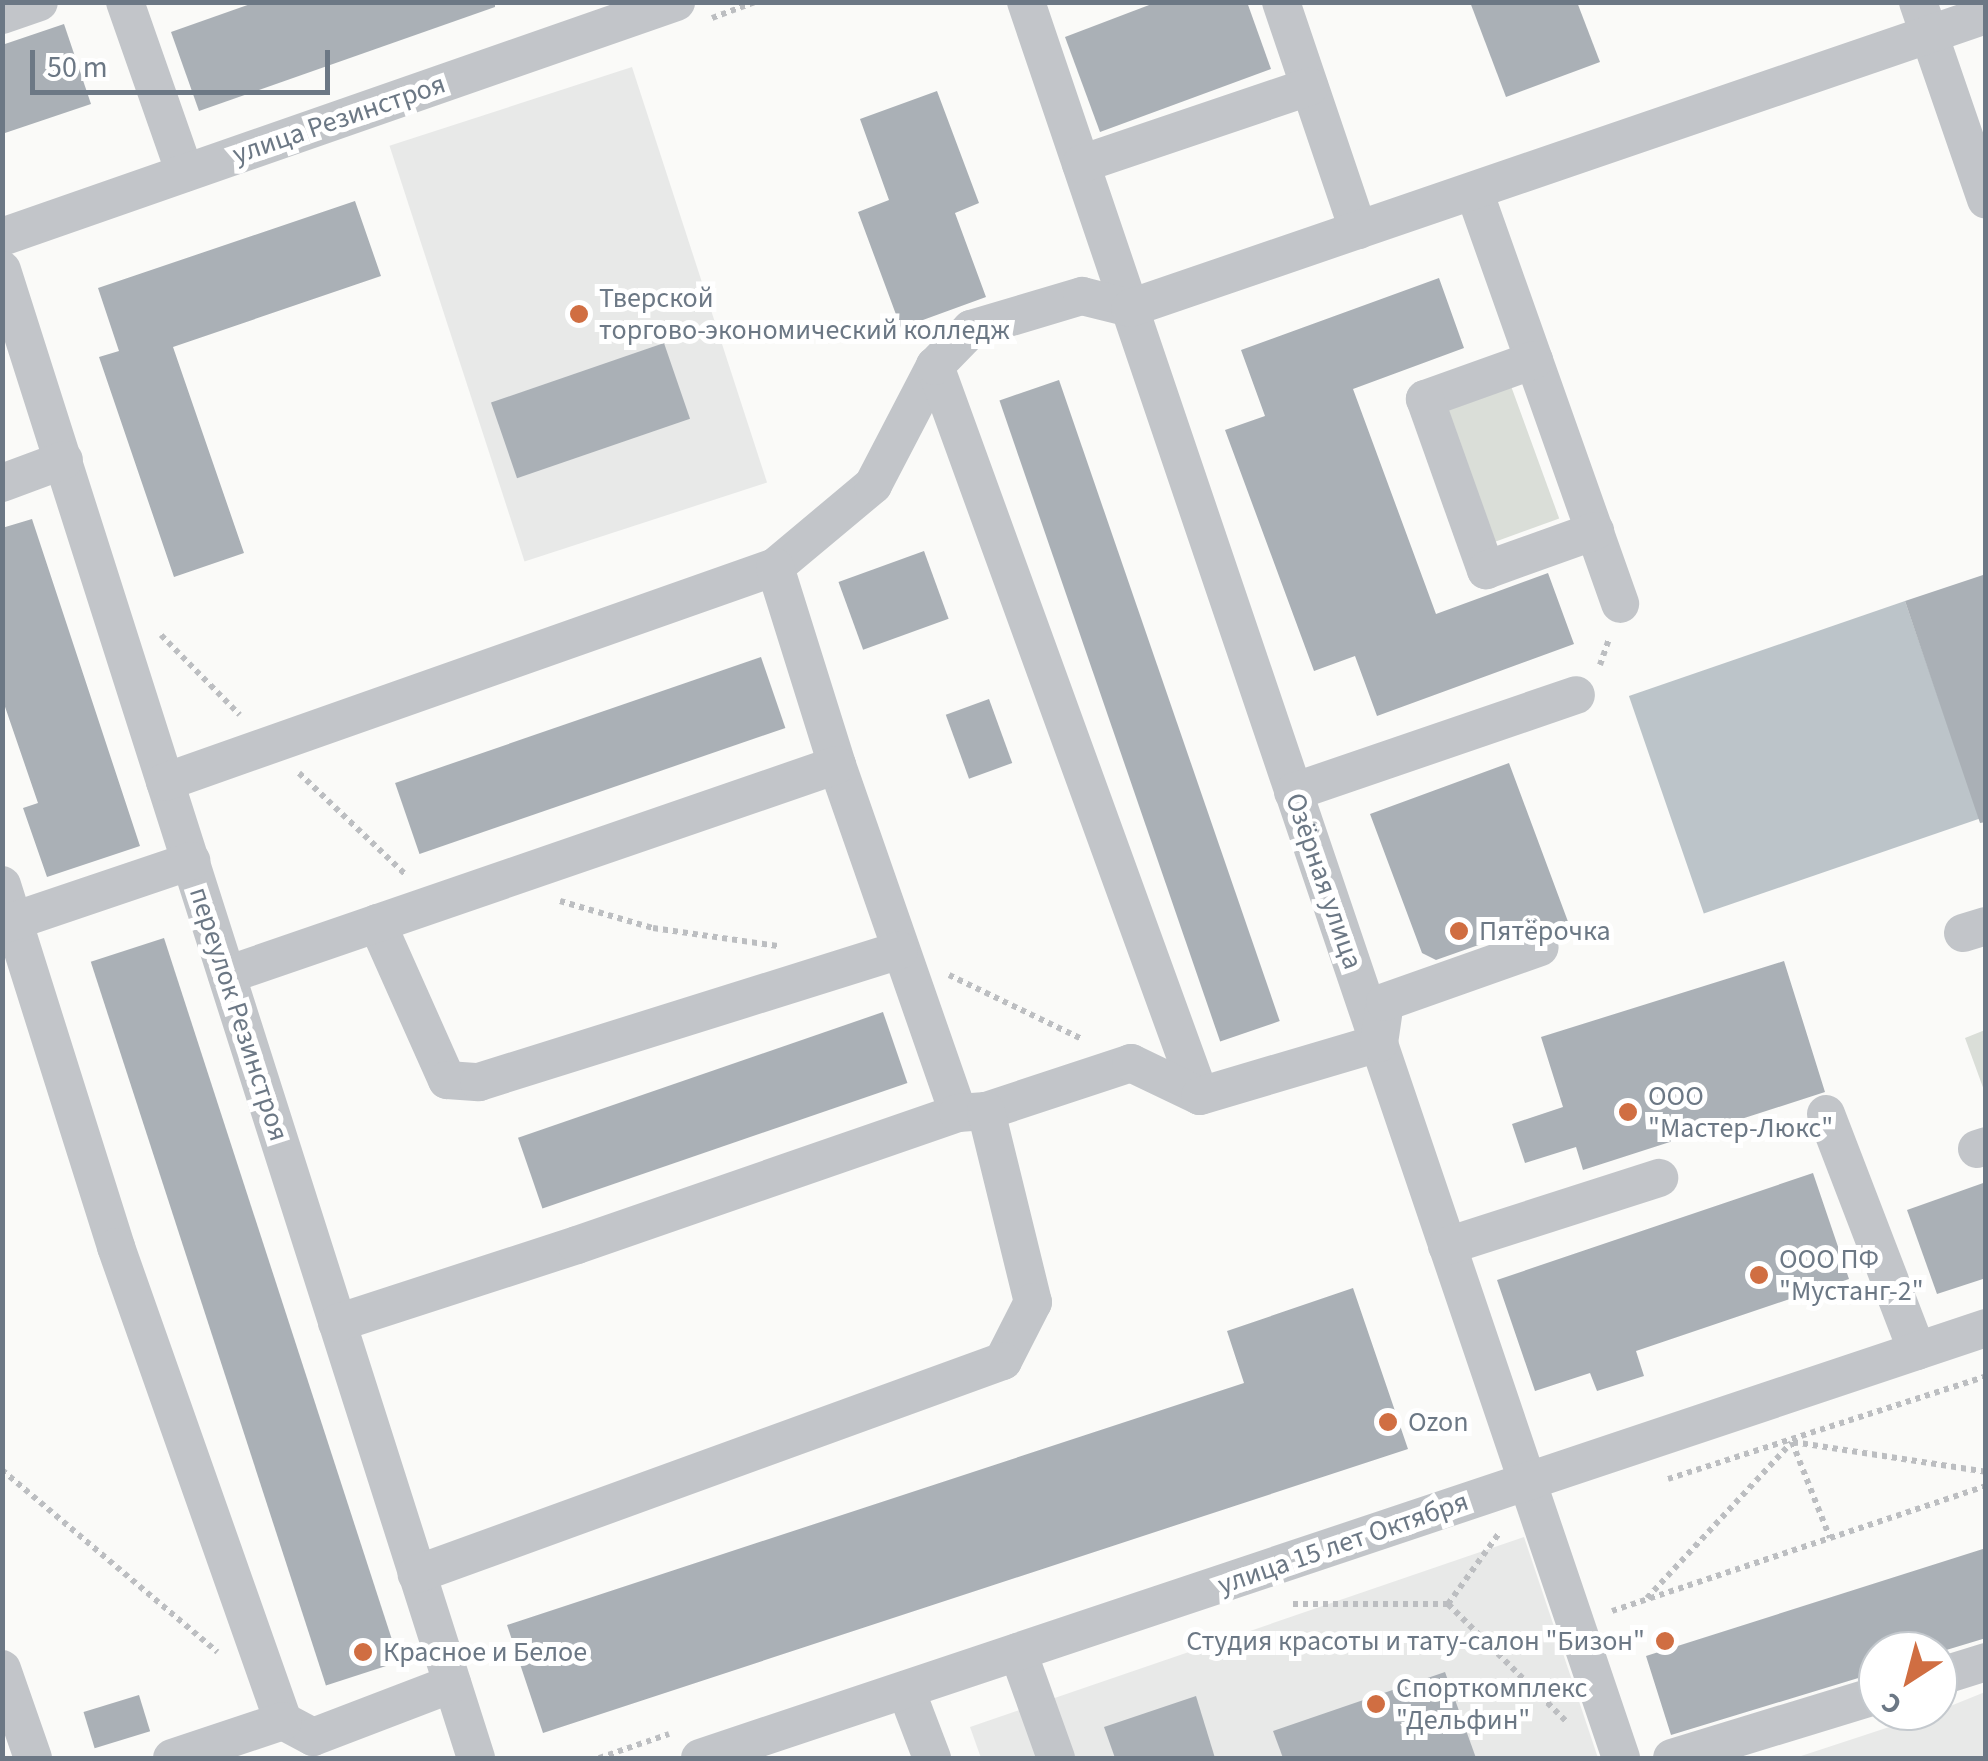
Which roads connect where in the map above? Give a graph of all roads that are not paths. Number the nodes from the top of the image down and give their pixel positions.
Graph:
1 (39, 2) edge
2 (125, 2) edge
3 (676, 2) edge
4 (1026, 2) edge
5 (1281, 2) edge
6 (2, 15) edge
7 (1986, 15) edge
8 (1924, 20) edge
9 (1310, 87) junction
10 (1081, 164) junction
11 (184, 173) junction
12 (1474, 191) junction
13 (1986, 200) edge
14 (1358, 230) junction
15 (2, 236) edge
16 (2, 270) edge
17 (1130, 308) junction
18 (1534, 360) junction
19 (935, 366) junction
20 (64, 460) junction
21 (2, 483) edge
22 (1594, 531) junction
23 (775, 567) junction
24 (1620, 604) dead end
25 (1576, 695) dead end
26 (837, 765) junction
27 (165, 782) junction
28 (1294, 792) junction
29 (191, 861) junction
30 (2, 885) edge
31 (8, 923) edge
32 (377, 923) junction
33 (1540, 947) dead end
34 (899, 950) junction
35 (227, 975) junction
36 (1378, 1043) junction
37 (1200, 1096) junction
38 (972, 1112) junction
39 (1826, 1114) dead end
40 (1659, 1178) dead end
41 (1447, 1246) junction
42 (337, 1323) junction
43 (1986, 1328) edge
44 (1916, 1351) junction
45 (1527, 1482) junction
46 (418, 1574) junction
47 (1018, 1652) junction
48 (1986, 1662) edge
49 (2, 1669) edge
50 (1958, 1671) edge
51 (452, 1684) junction
52 (906, 1690) junction
53 (1858, 1701) edge
54 (283, 1721) junction
55 (33, 1758) edge
56 (172, 1758) edge
57 (476, 1758) edge
58 (700, 1758) edge
59 (932, 1758) edge
60 (1056, 1758) edge
61 (1621, 1758) edge
62 (1672, 1758) edge

1 - 6 street
2 - 11 street
3 - 11 street, улица Резинстроя
4 - 10 street, Озёрная улица
5 - 9 street
7 - 8 street
8 - 12 street
8 - 13 street
9 - 10 street
9 - 14 street
10 - 17 street, Озёрная улица
11 - 15 street, улица Резинстроя
12 - 14 street
12 - 18 street
14 - 17 street
16 - 20 street, переулок Резинстроя
17 - 19 street
17 - 28 street, Озёрная улица
18 - 22 street
18 - 22 street
19 - 23 street
19 - 37 street
20 - 21 street
20 - 27 street, переулок Резинстроя
22 - 24 street
23 - 26 street
23 - 27 street
25 - 28 street
26 - 32 street
26 - 34 street
27 - 29 street, переулок Резинстроя
28 - 36 street, Озёрная улица
29 - 31 street
29 - 35 street, переулок Резинстроя
30 - 31 street
31 - 54 street
32 - 34 street
32 - 35 street
33 - 36 street
34 - 38 street
35 - 42 street, переулок Резинстроя
36 - 37 street
36 - 41 street, Озёрная улица
37 - 38 street
38 - 42 street
38 - 46 street
39 - 44 street
40 - 41 street
41 - 45 street, Озёрная улица
42 - 46 street, переулок Резинстроя
43 - 44 street, улица 15 лет Октября
44 - 45 street, улица 15 лет Октября
45 - 47 street, улица 15 лет Октября
45 - 61 street, Озёрная улица
46 - 51 street, переулок Резинстроя
47 - 52 street, улица 15 лет Октября
47 - 60 street
48 - 50 street
49 - 55 street
51 - 54 street
51 - 57 street, переулок Резинстроя
52 - 58 street, улица 15 лет Октября
52 - 59 street
53 - 62 street
54 - 56 street

